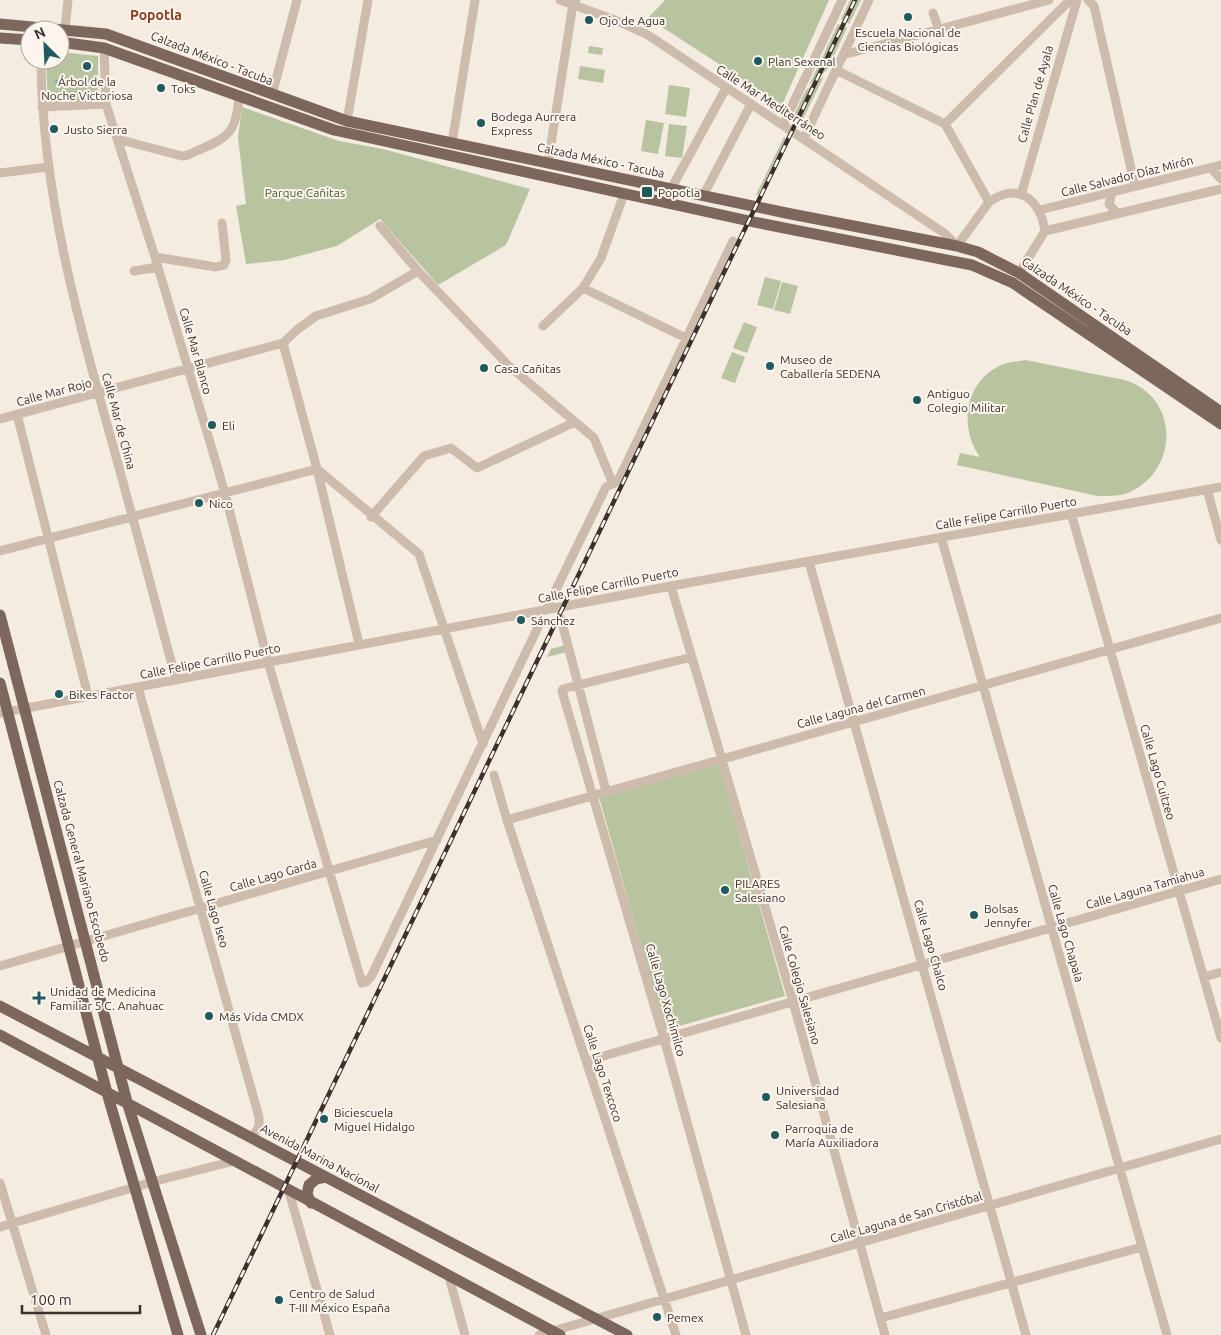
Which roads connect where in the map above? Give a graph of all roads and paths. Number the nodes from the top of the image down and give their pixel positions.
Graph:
1 (68, 0) edge
2 (297, 0) edge
3 (368, 0) edge
4 (475, 0) edge
5 (560, 0) edge
6 (842, 0) edge
7 (870, 0) edge
8 (1049, 0) edge
9 (1070, 0) edge
10 (1077, 0) edge
11 (1088, 0) edge
12 (574, 2) edge
13 (934, 13) dead end
14 (66, 20) edge
15 (0, 24) edge
16 (20, 26) edge
17 (70, 30) edge
18 (939, 30) junction
19 (0, 38) edge
20 (20, 39) edge
21 (70, 43) edge
22 (104, 48) junction
23 (843, 55) junction
24 (41, 70) edge
25 (836, 70) junction
26 (726, 88) junction
27 (272, 95) junction
28 (239, 97) junction
29 (106, 104) junction
30 (751, 104) junction
31 (42, 107) junction
32 (347, 121) junction
33 (945, 124) junction
34 (783, 125) junction
35 (804, 138) junction
36 (117, 139) junction
37 (452, 143) junction
38 (548, 164) junction
39 (1221, 165) edge
40 (48, 167) junction
41 (1211, 168) junction
42 (0, 173) edge
43 (1221, 179) edge
44 (1135, 186) junction
45 (1221, 188) edge
46 (671, 189) junction
47 (1112, 192) junction
48 (624, 194) junction
49 (1020, 195) junction
50 (703, 196) junction
51 (726, 200) junction
52 (989, 202) junction
53 (1040, 210) junction
54 (786, 213) junction
55 (1117, 213) junction
56 (723, 215) junction
57 (222, 223) dead end
58 (380, 226) dead end
59 (779, 227) junction
60 (1046, 231) junction
61 (732, 241) dead end
62 (957, 246) junction
63 (155, 257) junction
64 (158, 267) junction
65 (134, 271) dead end
66 (418, 271) junction
67 (1019, 273) junction
68 (1013, 283) junction
69 (583, 288) junction
70 (543, 326) dead end
71 (686, 338) junction
72 (283, 344) junction
73 (188, 369) junction
74 (98, 393) junction
75 (1221, 412) edge
76 (17, 414) junction
77 (0, 419) edge
78 (576, 422) junction
79 (1221, 424) edge
80 (317, 470) junction
81 (613, 484) junction
82 (1221, 487) edge
83 (1207, 489) junction
84 (225, 493) junction
85 (1071, 513) junction
86 (133, 517) junction
87 (372, 517) junction
88 (940, 537) junction
89 (48, 539) junction
90 (1221, 540) edge
91 (0, 551) edge
92 (809, 562) junction
93 (671, 586) junction
94 (546, 610) junction
95 (0, 615) edge
96 (1221, 618) edge
97 (562, 619) dead end
98 (538, 627) dead end
99 (444, 629) junction
100 (359, 644) junction
101 (1110, 649) junction
102 (692, 657) junction
103 (268, 662) junction
104 (176, 680) junction
105 (0, 683) edge
106 (578, 684) junction
107 (983, 686) junction
108 (138, 687) junction
109 (88, 696) junction
110 (24, 708) junction
111 (4, 712) edge
112 (854, 722) junction
113 (483, 744) junction
114 (722, 758) junction
115 (494, 775) dead end
116 (606, 791) junction
117 (594, 794) junction
118 (507, 820) junction
119 (437, 840) junction
120 (330, 872) junction
121 (1221, 879) edge
122 (1179, 891) junction
123 (201, 908) junction
124 (1051, 928) junction
125 (86, 942) junction
126 (70, 946) junction
127 (924, 964) junction
128 (0, 966) edge
129 (1221, 972) edge
130 (1204, 977) junction
131 (793, 1002) junction
132 (0, 1006) edge
133 (0, 1035) edge
134 (1221, 1036) edge
135 (664, 1039) junction
136 (99, 1058) junction
137 (586, 1061) junction
138 (118, 1067) junction
139 (107, 1093) junction
140 (127, 1102) junction
141 (253, 1137) junction
142 (1221, 1139) edge
143 (234, 1161) junction
144 (308, 1167) junction
145 (1119, 1168) junction
146 (326, 1177) junction
147 (152, 1182) junction
148 (0, 1183) edge
149 (136, 1187) junction
150 (291, 1193) junction
151 (311, 1203) junction
152 (990, 1206) junction
153 (12, 1224) junction
154 (0, 1227) edge
155 (860, 1243) junction
156 (1142, 1247) junction
157 (448, 1277) junction
158 (731, 1281) junction
159 (1012, 1282) junction
160 (665, 1299) junction
161 (597, 1318) junction
162 (881, 1318) junction
163 (556, 1333) edge
164 (46, 1335) edge
165 (178, 1335) edge
166 (201, 1335) edge
167 (330, 1335) edge
168 (465, 1335) edge
169 (539, 1335) edge
170 (627, 1335) edge
171 (676, 1335) edge
172 (746, 1335) edge
173 (886, 1335) edge
174 (1026, 1335) edge
175 (1167, 1335) edge

1 - 14 street
2 - 27 street
3 - 32 street
4 - 37 street
5 - 12 street, Calle Mar Mediterráneo
6 - 34 street
7 - 23 street
8 - 18 street
9 - 33 street
10 - 49 street, Calle Plan de Ayala
11 - 44 street
12 - 26 street, Calle Mar Mediterráneo
12 - 38 street
13 - 18 street
15 - 16 main road, Calzada México - Tacuba
17 - 27 main road, Calzada México - Tacuba
18 - 23 street
19 - 20 main road
21 - 22 main road, Calzada México - Tacuba
22 - 28 main road, Calzada México - Tacuba
22 - 29 street, Calle Mar Blanco
23 - 25 street
24 - 31 street, Calle Mar de China
25 - 33 street
25 - 35 street
26 - 30 street, Calle Mar Mediterráneo
26 - 46 street
27 - 32 main road, Calzada México - Tacuba
28 - 36 street
28 - 48 main road, Calzada México - Tacuba
29 - 31 street
29 - 36 street, Calle Mar Blanco
30 - 34 street, Calle Mar Mediterráneo
30 - 50 street
31 - 40 street, Calle Mar de China
32 - 37 main road, Calzada México - Tacuba
33 - 52 street
34 - 35 street, Calle Mar Mediterráneo
35 - 62 street, Calle Mar Mediterráneo
36 - 63 street, Calle Mar Blanco
37 - 38 main road, Calzada México - Tacuba
38 - 46 main road, Calzada México - Tacuba
39 - 41 street, Calle Salvador Díaz Mirón
40 - 42 street
40 - 74 street, Calle Mar de China
41 - 43 street
41 - 44 street, Calle Salvador Díaz Mirón
44 - 47 street, Calle Salvador Díaz Mirón
45 - 55 street
46 - 50 main road, Calzada México - Tacuba
47 - 53 street, Calle Salvador Díaz Mirón
47 - 55 street
48 - 56 main road, Calzada México - Tacuba
48 - 69 street
49 - 52 street
49 - 53 street
50 - 51 main road, Calzada México - Tacuba
51 - 54 main road, Calzada México - Tacuba
51 - 56 main road
52 - 62 street
53 - 60 street
54 - 59 main road
54 - 62 main road, Calzada México - Tacuba
55 - 60 street
56 - 59 main road, Calzada México - Tacuba
57 - 63 street
58 - 66 street
59 - 68 main road, Calzada México - Tacuba
60 - 67 street
61 - 71 street
62 - 67 main road, Calzada México - Tacuba
63 - 64 street, Calle Mar Blanco
64 - 65 street
64 - 73 street, Calle Mar Blanco
66 - 72 street, Calle Mar Rojo
66 - 78 street
67 - 68 main road
67 - 75 main road, Calzada México - Tacuba
68 - 79 main road, Calzada México - Tacuba
69 - 70 street
69 - 71 street
71 - 81 street
72 - 73 street, Calle Mar Rojo
72 - 80 street
73 - 74 street, Calle Mar Rojo
73 - 84 street, Calle Mar Blanco
74 - 76 street, Calle Mar Rojo
74 - 86 street, Calle Mar de China
76 - 77 street, Calle Mar Rojo
76 - 89 street
78 - 81 street
78 - 87 street
80 - 84 street
80 - 87 street
80 - 100 street
81 - 94 street
82 - 83 street, Calle Felipe Carrillo Puerto
83 - 85 street, Calle Felipe Carrillo Puerto
83 - 90 street
84 - 86 street
84 - 103 street, Calle Mar Blanco
85 - 88 street, Calle Felipe Carrillo Puerto
85 - 101 street, Calle Lago Cuitzeo
86 - 89 street
86 - 104 street, Calle Mar de China
87 - 99 street
88 - 92 street, Calle Felipe Carrillo Puerto
88 - 107 street, Calle Lago Chapala
89 - 91 street
89 - 109 street
92 - 93 street, Calle Felipe Carrillo Puerto
92 - 112 street, Calle Lago Chalco
93 - 94 street, Calle Felipe Carrillo Puerto
93 - 102 street, Calle Colegio Salesiano
94 - 99 street, Calle Felipe Carrillo Puerto
95 - 110 main road, Calzada General Mariano Escobedo
96 - 101 street, Calle Laguna del Carmen
97 - 106 street
98 - 113 street
99 - 100 street, Calle Felipe Carrillo Puerto
99 - 113 street
100 - 103 street, Calle Felipe Carrillo Puerto
101 - 107 street, Calle Laguna del Carmen
101 - 122 street, Calle Lago Cuitzeo
102 - 106 street
102 - 114 street, Calle Colegio Salesiano
103 - 104 street, Calle Felipe Carrillo Puerto
103 - 120 street, Calle Mar Blanco
104 - 108 street, Calle Felipe Carrillo Puerto
105 - 111 main road
106 - 116 street
106 - 117 street, Calle Lago Xochimilco
107 - 112 street, Calle Laguna del Carmen
107 - 124 street, Calle Lago Chapala
108 - 109 street, Calle Felipe Carrillo Puerto
108 - 123 street, Calle Lago Iseo
109 - 110 street, Calle Felipe Carrillo Puerto
110 - 111 street, Calle Felipe Carrillo Puerto
110 - 125 main road, Calzada General Mariano Escobedo
111 - 126 main road
112 - 114 street, Calle Laguna del Carmen
112 - 127 street, Calle Lago Chalco
113 - 119 street
114 - 116 street, Calle Laguna del Carmen
114 - 131 street, Calle Colegio Salesiano
115 - 118 street, Calle Lago Texcoco
116 - 117 street, Calle Laguna del Carmen
117 - 118 street, Calle Laguna del Carmen
117 - 135 street, Calle Lago Xochimilco
118 - 137 street, Calle Lago Texcoco
119 - 120 street, Calle Lago Garda
119 - 120 street, Calle Mar Blanco
120 - 123 street, Calle Lago Garda
121 - 122 street, Calle Laguna Tamiahua
122 - 124 street, Calle Laguna Tamiahua
122 - 130 street, Calle Lago Cuitzeo
123 - 125 street, Calle Lago Garda
123 - 141 street, Calle Lago Iseo
124 - 127 street, Calle Laguna Tamiahua
124 - 145 street, Calle Lago Chapala
125 - 126 street, Calle Lago Garda
125 - 138 main road, Calzada General Mariano Escobedo
126 - 128 street, Calle Lago Garda
126 - 136 main road
127 - 131 street, Calle Laguna Tamiahua
127 - 152 street, Calle Lago Chalco
129 - 130 street
130 - 134 street, Calle Lago Cuitzeo
131 - 135 street, Calle Laguna Tamiahua
131 - 155 street, Calle Colegio Salesiano
132 - 136 main road, Avenida Marina Nacional
133 - 139 main road
135 - 137 street, Calle Laguna Tamiahua
135 - 158 street, Calle Lago Xochimilco
136 - 138 main road, Avenida Marina Nacional
136 - 139 main road
137 - 160 street, Calle Lago Texcoco
138 - 140 main road, Calzada General Mariano Escobedo
138 - 141 main road, Avenida Marina Nacional
139 - 140 main road
139 - 149 main road
140 - 143 main road
140 - 147 main road, Calzada General Mariano Escobedo
141 - 144 main road, Avenida Marina Nacional
142 - 145 street, Calle Laguna de San Cristóbal
143 - 147 street
143 - 150 main road
144 - 146 main road, Avenida Marina Nacional
144 - 150 main road
145 - 152 street, Calle Laguna de San Cristóbal
145 - 156 street, Calle Lago Chapala
146 - 151 main road
146 - 161 main road, Avenida Marina Nacional
147 - 149 street
147 - 166 main road, Calzada General Mariano Escobedo
148 - 153 street
149 - 153 street
149 - 165 main road
150 - 151 main road
150 - 167 street
151 - 157 main road
152 - 155 street, Calle Laguna de San Cristóbal
152 - 159 street, Calle Lago Chalco
153 - 154 street
153 - 164 street
155 - 158 street, Calle Laguna de San Cristóbal
155 - 162 street, Calle Colegio Salesiano
156 - 159 street
156 - 175 street, Calle Lago Chapala
157 - 163 main road
157 - 168 street
158 - 160 street, Calle Laguna de San Cristóbal
158 - 172 street, Calle Lago Xochimilco
159 - 162 street
159 - 174 street, Calle Lago Chalco
160 - 161 street, Calle Laguna de San Cristóbal
160 - 171 street, Calle Lago Texcoco
161 - 163 street, Calle Laguna de San Cristóbal
161 - 170 main road, Avenida Marina Nacional
162 - 173 street, Calle Colegio Salesiano
163 - 169 street, Calle Laguna de San Cristóbal

